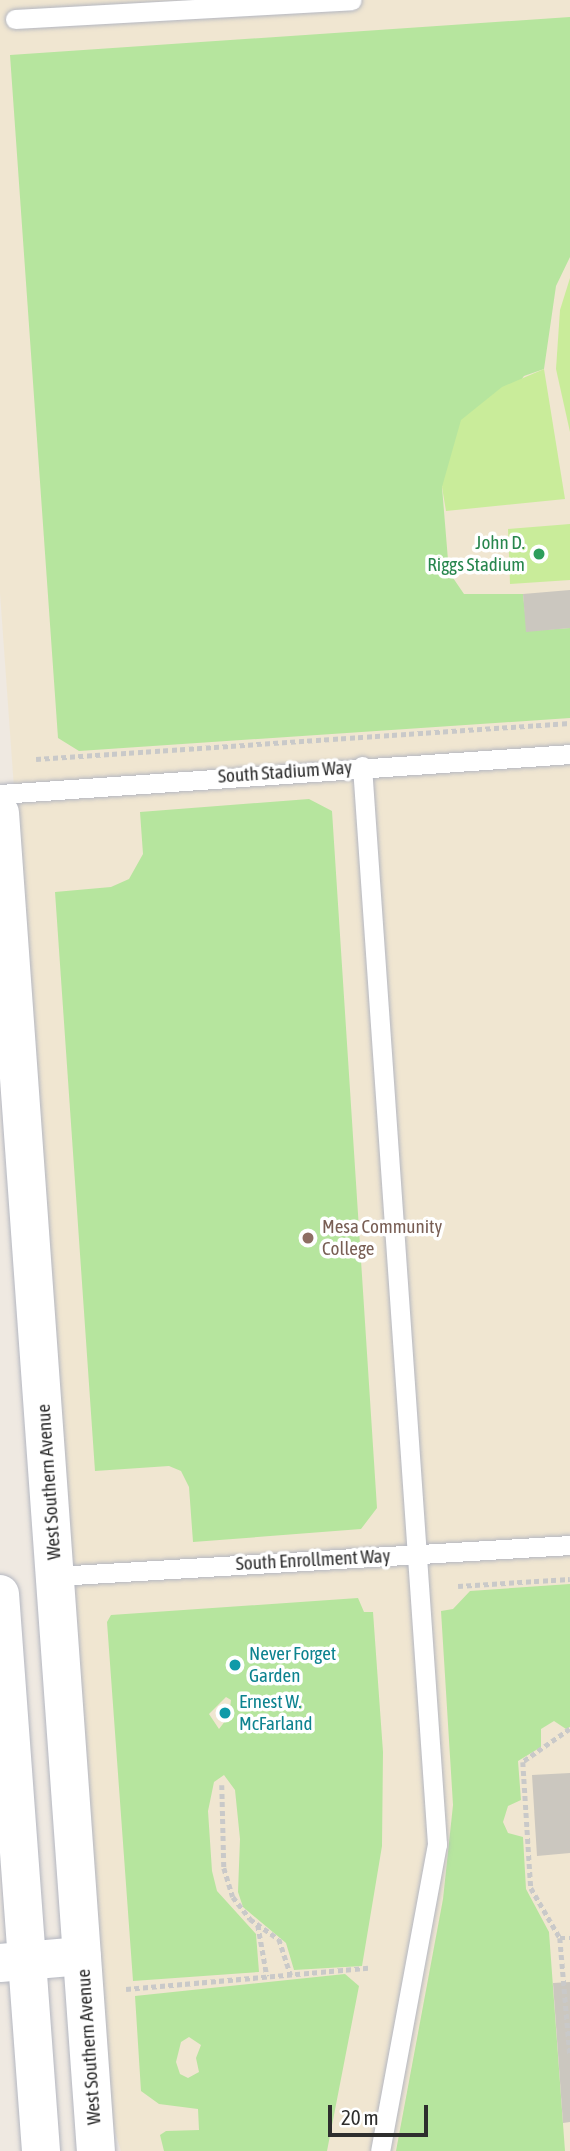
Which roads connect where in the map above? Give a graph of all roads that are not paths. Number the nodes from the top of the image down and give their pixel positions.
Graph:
1 (351, 0) edge
2 (15, 19) dead end
3 (570, 754) edge
4 (362, 766) junction
5 (0, 794) edge
6 (0, 813) edge
7 (570, 1545) edge
8 (415, 1554) junction
9 (55, 1576) junction
10 (0, 1594) edge
11 (82, 1956) junction
12 (14, 1962) edge
13 (41, 2151) edge
14 (96, 2151) edge
15 (380, 2151) edge

1 - 2 lane
3 - 4 lane, South Stadium Way
4 - 5 lane, South Stadium Way
4 - 8 lane
6 - 9 main road, West Southern Avenue
7 - 8 lane, South Enrollment Way
8 - 9 lane, South Enrollment Way
8 - 15 lane
9 - 11 main road, West Southern Avenue
10 - 12 main road
11 - 12 main road
11 - 14 main road, West Southern Avenue
12 - 13 main road

